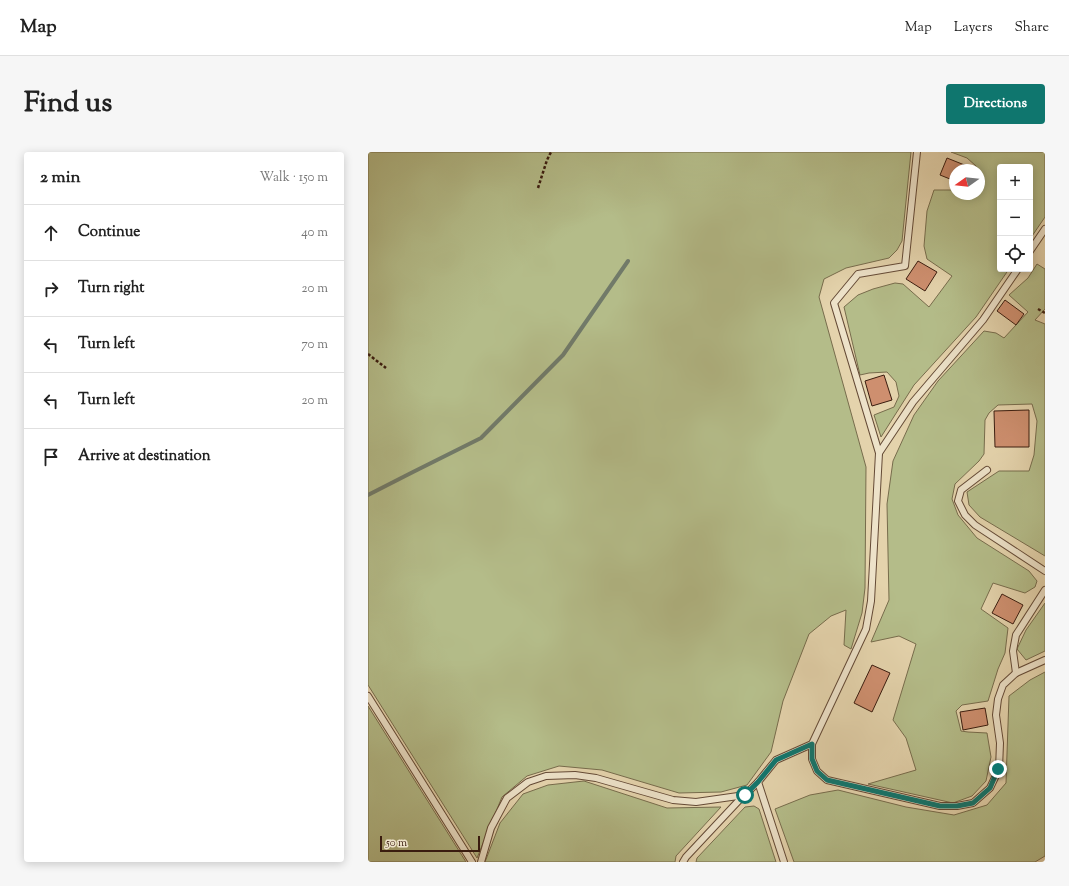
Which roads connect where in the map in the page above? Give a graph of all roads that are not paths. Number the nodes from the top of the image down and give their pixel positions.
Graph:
1 (917, 152) edge
2 (1045, 229) edge
3 (1033, 247) edge
4 (1016, 272) edge
5 (879, 453) junction
6 (987, 470) dead end
7 (1045, 571) edge
8 (1045, 590) edge
9 (1045, 660) edge
10 (1016, 673) junction
11 (368, 696) edge
12 (812, 744) junction
13 (758, 782) junction
14 (745, 795) junction
15 (472, 862) edge
16 (481, 862) edge
17 (684, 862) edge
18 (784, 862) edge

1 - 5 lane
2 - 3 lane
4 - 5 lane
5 - 12 lane
6 - 7 lane
8 - 10 lane
9 - 10 lane
10 - 12 lane
11 - 15 lane
12 - 13 lane
13 - 14 lane
13 - 18 lane
14 - 16 lane
14 - 17 lane

